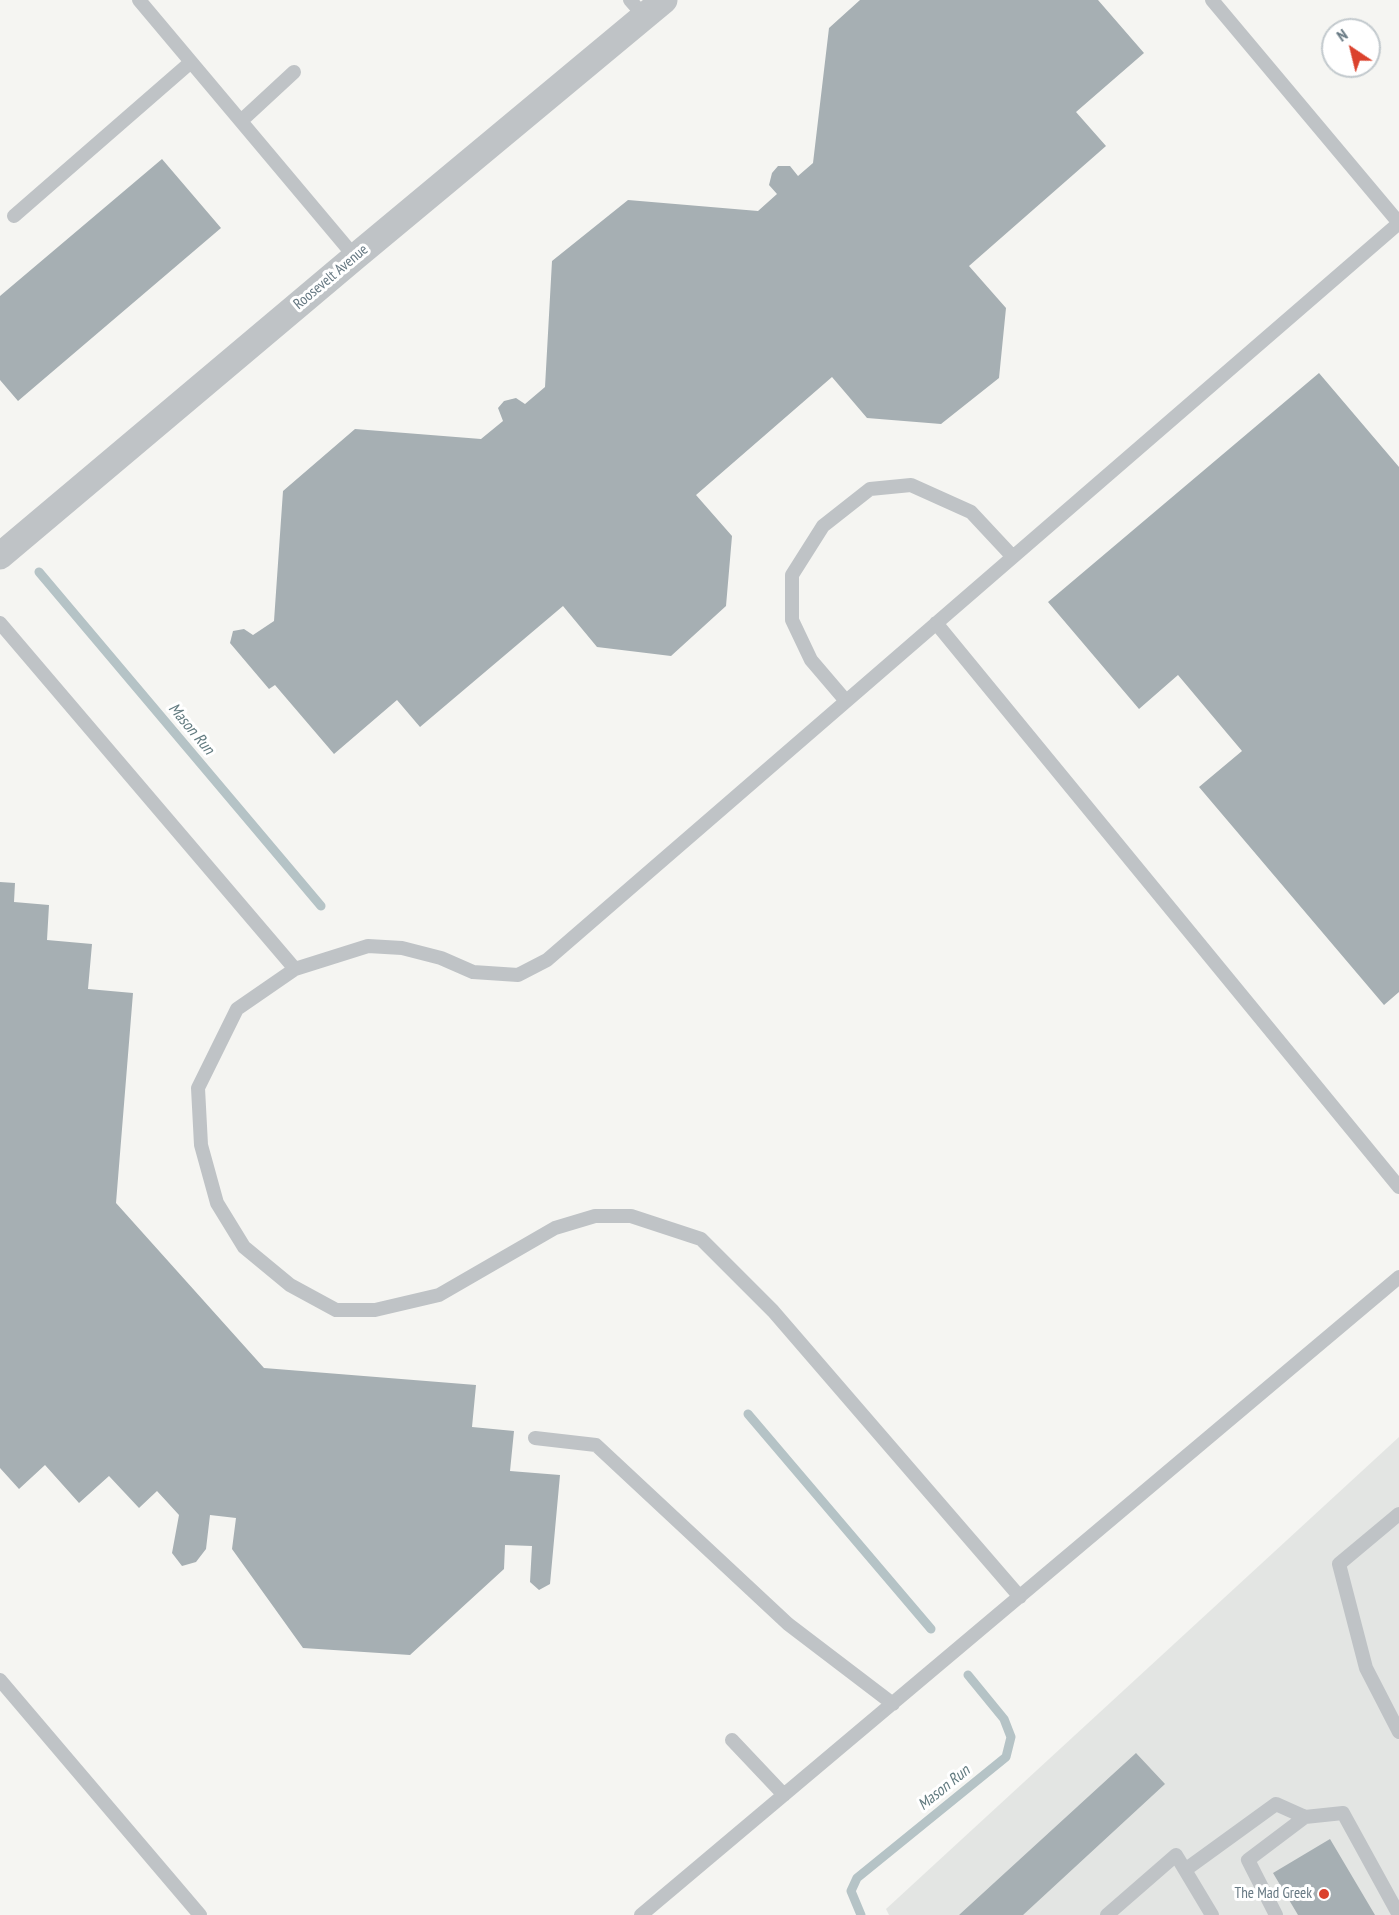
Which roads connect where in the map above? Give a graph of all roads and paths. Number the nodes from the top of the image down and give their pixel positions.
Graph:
1 (139, 0) edge
2 (1212, 0) edge
3 (646, 6) edge
4 (191, 62) junction
5 (294, 72) dead end
6 (241, 121) junction
7 (14, 216) dead end
8 (1399, 223) edge
9 (355, 257) junction
10 (0, 556) edge
11 (1013, 557) junction
12 (0, 623) edge
13 (936, 623) junction
14 (846, 701) junction
15 (295, 969) junction
16 (1399, 1187) edge
17 (1399, 1276) edge
18 (535, 1438) dead end
19 (1399, 1514) edge
20 (1020, 1597) junction
21 (0, 1680) edge
22 (893, 1704) junction
23 (1399, 1732) edge
24 (732, 1740) dead end
25 (784, 1796) junction
26 (1305, 1817) junction
27 (1185, 1870) junction
28 (200, 1915) edge
29 (641, 1915) edge
30 (1107, 1915) edge
31 (1212, 1915) edge
32 (1276, 1915) edge
33 (1399, 1915) edge

1 - 4 lane
2 - 8 lane
3 - 9 street, Roosevelt Avenue
4 - 6 lane
4 - 7 lane
5 - 6 lane
6 - 9 lane
8 - 11 lane
9 - 10 street, Roosevelt Avenue
11 - 13 lane
11 - 14 lane
12 - 15 lane
13 - 14 lane
13 - 16 lane
14 - 15 lane
15 - 20 lane
17 - 20 lane
18 - 22 lane
19 - 23 lane
20 - 22 lane
21 - 28 lane
22 - 25 lane
24 - 25 lane
25 - 29 lane
26 - 27 lane
26 - 32 lane
26 - 33 lane
27 - 30 lane
27 - 31 lane

